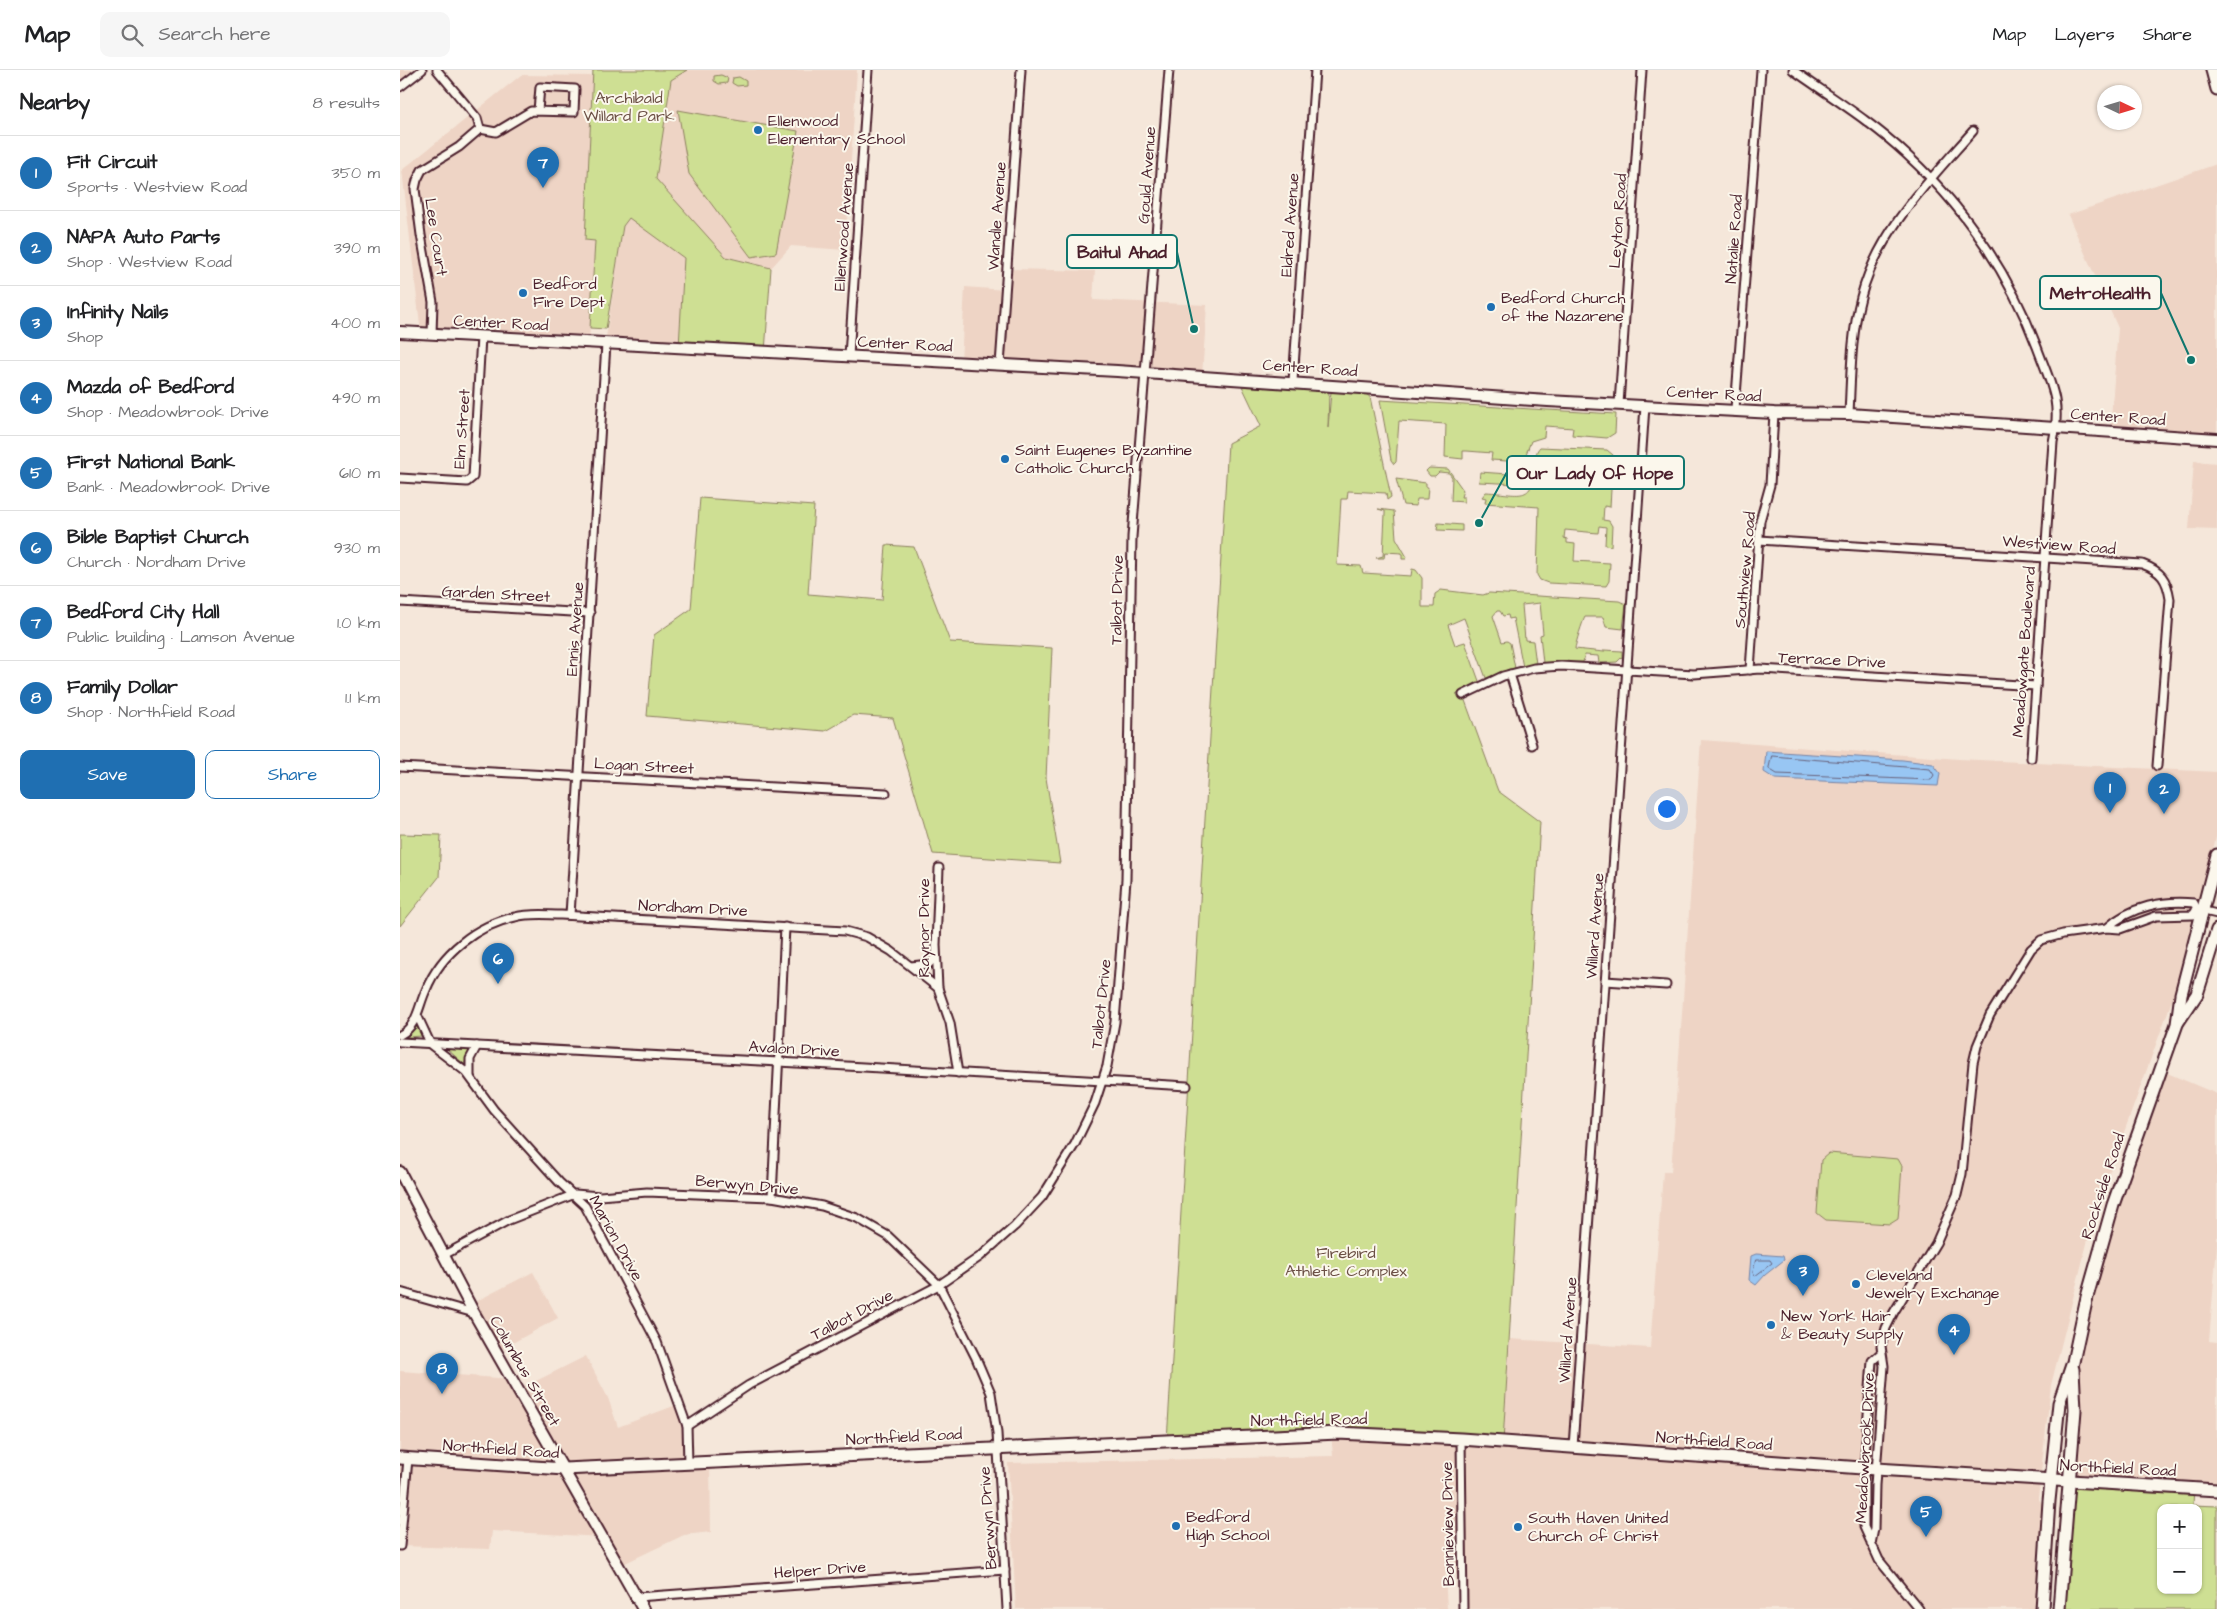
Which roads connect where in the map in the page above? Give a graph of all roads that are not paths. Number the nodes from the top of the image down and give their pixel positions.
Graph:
1 (422, 70) edge
2 (437, 70) edge
3 (868, 70) edge
4 (1021, 70) edge
5 (1168, 70) edge
6 (1315, 70) edge
7 (1642, 70) edge
8 (1761, 70) edge
9 (1793, 70) edge
10 (2212, 70) edge
11 (400, 87) edge
12 (2217, 90) edge
13 (538, 111) junction
14 (480, 129) junction
15 (1973, 131) dead end
16 (1930, 180) junction
17 (400, 332) edge
18 (432, 334) junction
19 (481, 337) junction
20 (606, 344) junction
21 (849, 356) junction
22 (1000, 364) junction
23 (1146, 373) junction
24 (1293, 381) junction
25 (1619, 404) junction
26 (1645, 406) junction
27 (1735, 409) junction
28 (1774, 413) junction
29 (1848, 414) junction
30 (2056, 428) junction
31 (2217, 439) edge
32 (400, 478) edge
33 (1759, 540) junction
34 (2045, 558) junction
35 (400, 602) edge
36 (590, 613) junction
37 (1626, 669) junction
38 (1750, 670) junction
39 (1510, 674) junction
40 (2036, 686) junction
41 (1463, 695) dead end
42 (1532, 745) dead end
43 (2031, 758) dead end
44 (2158, 766) dead end
45 (400, 767) edge
46 (579, 776) junction
47 (886, 793) dead end
48 (2217, 855) edge
49 (938, 868) dead end
50 (2201, 910) junction
51 (2217, 914) edge
52 (570, 915) junction
53 (784, 927) junction
54 (2107, 928) junction
55 (2217, 930) edge
56 (936, 956) junction
57 (911, 966) junction
58 (1605, 981) junction
59 (1666, 985) dead end
60 (938, 988) junction
61 (418, 1017) junction
62 (2178, 1024) junction
63 (400, 1035) edge
64 (400, 1042) edge
65 (431, 1044) junction
66 (477, 1046) junction
67 (779, 1062) junction
68 (958, 1073) junction
69 (470, 1078) junction
70 (1102, 1080) junction
71 (1187, 1086) dead end
72 (400, 1172) edge
73 (575, 1194) junction
74 (772, 1197) junction
75 (444, 1255) junction
76 (939, 1285) junction
77 (400, 1292) edge
78 (474, 1313) junction
79 (1880, 1354) junction
80 (2073, 1362) junction
81 (687, 1426) junction
82 (1461, 1439) junction
83 (1573, 1447) junction
84 (998, 1449) junction
85 (404, 1458) edge
86 (688, 1463) junction
87 (564, 1469) junction
88 (1870, 1469) junction
89 (2051, 1480) junction
90 (2069, 1482) junction
91 (2217, 1490) edge
92 (1872, 1544) junction
93 (400, 1546) edge
94 (1005, 1570) junction
95 (637, 1597) junction
96 (643, 1609) edge
97 (1007, 1609) edge
98 (1463, 1609) edge
99 (1918, 1609) edge
100 (2042, 1609) edge
101 (2059, 1609) edge

1 - 11 street
2 - 14 street
3 - 21 street, Ellenwood Avenue
4 - 22 street, Wandle Avenue
5 - 23 street, Gould Avenue
6 - 24 street, Eldred Avenue
7 - 25 street, Leyton Road
8 - 27 street, Natalie Road
9 - 16 street, Meadowgate Boulevard
10 - 12 main road
13 - 13 street
13 - 14 street
14 - 18 street, Lee Court
15 - 16 street
16 - 29 street
16 - 30 street, Meadowgate Boulevard
17 - 18 main road, Center Road
18 - 19 main road, Center Road
19 - 20 main road, Center Road
19 - 32 street, Elm Street
20 - 21 main road, Center Road
20 - 36 street, Ennis Avenue
21 - 22 main road, Center Road
22 - 23 main road, Center Road
23 - 24 main road, Center Road
23 - 70 street, Talbot Drive
24 - 25 main road, Center Road
25 - 26 main road, Center Road
26 - 27 main road, Center Road
26 - 37 street, Willard Avenue
27 - 28 main road, Center Road
28 - 29 main road, Center Road
28 - 33 street, Southview Road
29 - 30 main road, Center Road
30 - 31 main road, Center Road
30 - 34 street, Meadowgate Boulevard
33 - 34 street, Westview Road
33 - 38 street, Southview Road
34 - 40 street, Meadowgate Boulevard
34 - 44 street, Westview Road
35 - 36 street, Garden Street
36 - 46 street, Ennis Avenue
37 - 38 street, Terrace Drive
37 - 39 street, Terrace Drive
37 - 58 street, Willard Avenue
38 - 40 street, Terrace Drive
39 - 41 street, Terrace Drive
39 - 42 street
40 - 43 street, Meadowgate Boulevard
45 - 46 street, Logan Street
46 - 47 street, Logan Street
46 - 52 street, Ennis Avenue
48 - 50 main road, Rockside Road
49 - 56 street, Raynor Drive
50 - 51 street, Meadowbrook Drive
50 - 54 street, Meadowbrook Drive
50 - 54 street, Meadowbrook Drive
50 - 62 main road, Rockside Road
52 - 53 street, Nordham Drive
52 - 61 street, Nordham Drive
53 - 57 street, Nordham Drive
53 - 67 street
54 - 79 street, Meadowbrook Drive
55 - 62 main road, Rockside Road
56 - 57 street
56 - 60 street, Raynor Drive
57 - 60 street, Nordham Drive
58 - 59 street
58 - 83 street, Willard Avenue
60 - 68 street
61 - 63 street, Nordham Drive
61 - 65 street, Marion Drive
62 - 80 main road, Rockside Road
64 - 65 street, Avalon Drive
65 - 66 street, Avalon Drive
65 - 69 street, Marion Drive
66 - 67 street, Avalon Drive
66 - 69 street
67 - 68 street, Avalon Drive
67 - 74 street
68 - 70 street, Avalon Drive
69 - 73 street, Marion Drive
70 - 71 street, Avalon Drive
70 - 76 street, Talbot Drive
72 - 75 main road, Columbus Street
73 - 74 street, Berwyn Drive
73 - 75 street, Berwyn Drive
73 - 81 street, Marion Drive
74 - 76 street, Berwyn Drive
75 - 78 main road, Columbus Street
76 - 81 street, Talbot Drive
76 - 84 street, Berwyn Drive
77 - 78 street
78 - 87 main road, Columbus Street
79 - 88 street, Meadowbrook Drive
79 - 88 street, Meadowbrook Drive
80 - 89 main road, Rockside Road
80 - 90 main road, Rockside Road
81 - 86 street, Marion Drive
82 - 83 main road, Northfield Road
82 - 84 main road, Northfield Road
82 - 98 street, Bonnieview Drive
83 - 88 main road, Northfield Road
84 - 86 main road, Northfield Road
84 - 94 street, Berwyn Drive
85 - 87 main road, Northfield Road
85 - 93 street
86 - 87 main road, Northfield Road
87 - 95 main road, Columbus Street
88 - 89 main road, Northfield Road
88 - 92 street, Meadowbrook Drive
88 - 92 street, Meadowbrook Drive
89 - 90 main road, Northfield Road
89 - 100 main road, Rockside Road
90 - 91 main road, Northfield Road
90 - 101 main road, Rockside Road
92 - 99 street, Meadowbrook Drive
94 - 95 street, Helper Drive
94 - 97 street, Berwyn Drive
95 - 96 main road, Columbus Street

